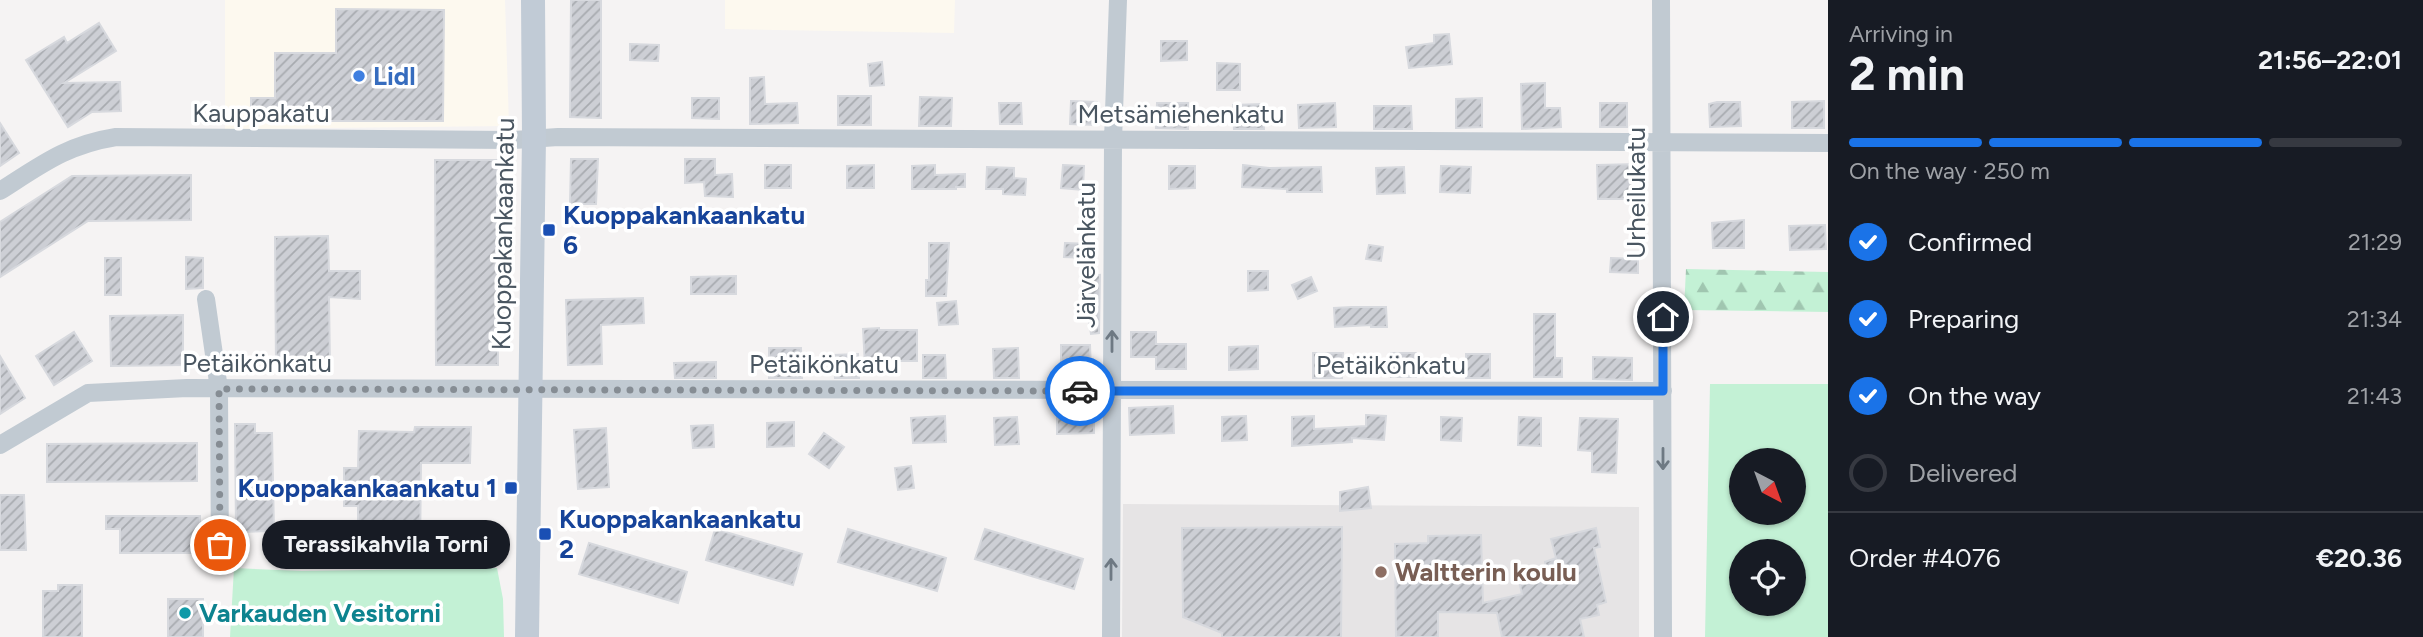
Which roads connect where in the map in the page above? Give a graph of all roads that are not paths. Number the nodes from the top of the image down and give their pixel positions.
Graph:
1 (533, 0) edge
2 (1118, 0) edge
3 (1661, 0) edge
4 (534, 137) junction
5 (1113, 140) junction
6 (1662, 143) junction
7 (1828, 144) edge
8 (0, 191) edge
9 (206, 299) dead end
10 (219, 389) junction
11 (531, 389) junction
12 (1663, 391) junction
13 (1112, 392) junction
14 (0, 445) edge
15 (220, 566) dead end
16 (527, 637) edge
17 (1111, 637) edge
18 (1663, 637) edge

1 - 4 main road, Kuoppakankaankatu
2 - 5 street, Järvelänkatu
3 - 6 street, Urheilukatu
4 - 5 street, Metsämiehenkatu
4 - 8 street, Kauppakatu
4 - 11 main road, Kuoppakankaankatu
5 - 6 street, Metsämiehenkatu
13 -> 5 street, Järvelänkatu
6 - 7 street, Metsämiehenkatu
6 - 12 street, Urheilukatu
9 - 10 street
10 - 11 street, Petäikönkatu
10 - 14 street, Petäikönkatu
10 - 15 street
11 - 13 street, Petäikönkatu
11 - 16 main road, Kuoppakankaankatu
12 - 13 street, Petäikönkatu
12 -> 18 street, Urheilukatu
17 -> 13 street, Järvelänkatu

